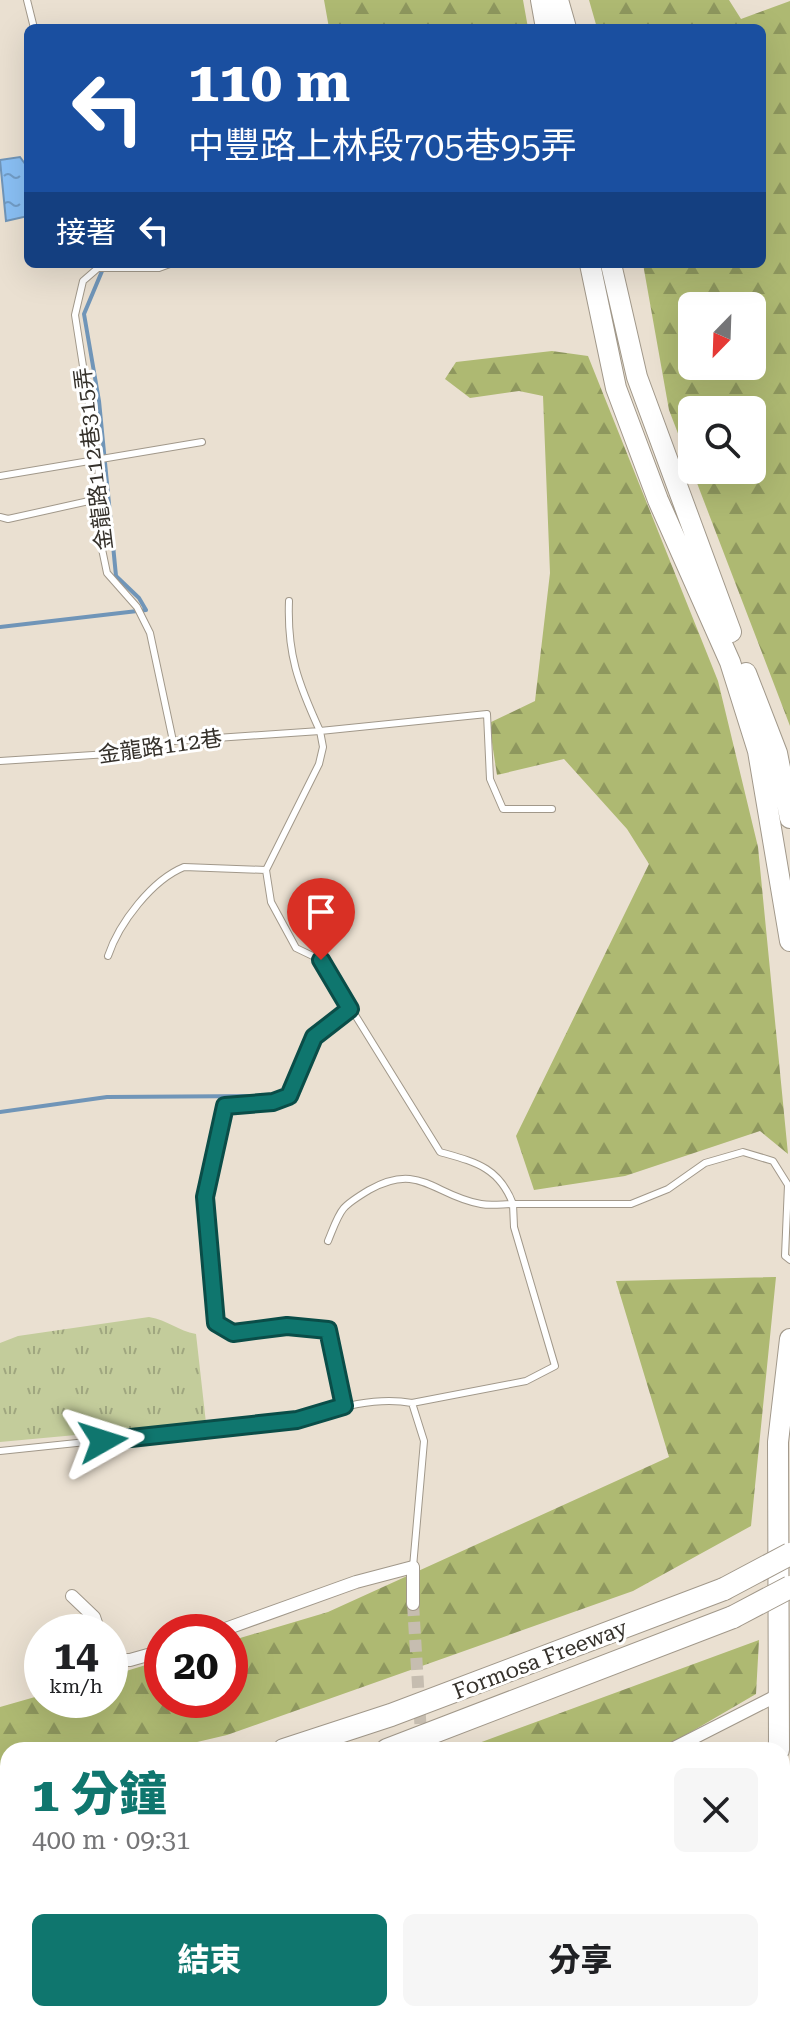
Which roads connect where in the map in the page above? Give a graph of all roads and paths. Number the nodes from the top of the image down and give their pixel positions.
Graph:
1 (27, 0) edge
2 (541, 0) edge
3 (558, 0) edge
4 (33, 24) edge
5 (545, 24) edge
6 (565, 24) edge
7 (96, 268) edge
8 (591, 268) edge
9 (612, 268) edge
10 (202, 442) dead end
11 (98, 462) junction
12 (0, 476) edge
13 (98, 499) junction
14 (0, 517) edge
15 (289, 601) dead end
16 (320, 731) junction
17 (173, 741) junction
18 (0, 761) edge
19 (552, 809) dead end
20 (790, 818) edge
21 (266, 870) junction
22 (790, 941) edge
23 (108, 956) dead end
24 (350, 1009) junction
25 (513, 1204) junction
26 (328, 1241) dead end
27 (790, 1260) edge
28 (790, 1339) edge
29 (412, 1403) junction
30 (344, 1406) junction
31 (0, 1451) edge
32 (790, 1554) edge
33 (413, 1567) junction
34 (790, 1587) edge
35 (72, 1596) dead end
36 (413, 1604) tunnel mouth
37 (91, 1614) edge
38 (248, 1621) edge
39 (778, 1695) junction
40 (308, 1742) edge
41 (408, 1742) edge
42 (686, 1742) edge
43 (779, 1742) edge

1 - 4 lane
2 - 5 main road
3 - 6 main road
7 - 11 lane, 金龍路112巷315弄
8 - 22 main road
9 - 20 main road
10 - 11 lane
11 - 12 lane
11 - 13 lane, 金龍路112巷315弄
13 - 14 lane
13 - 17 lane, 金龍路112巷315弄
15 - 16 lane
16 - 17 lane, 金龍路112巷
16 - 19 lane, 金龍路112巷
16 - 21 lane
17 - 18 lane, 金龍路112巷
21 - 23 lane
21 - 24 lane
24 - 25 lane
24 - 30 lane
25 - 26 lane
25 - 27 lane
25 - 29 lane
28 - 39 main road
29 - 30 lane
29 - 33 lane
30 - 31 lane
32 - 40 highway, Formosa Freeway, bridge
33 - 36 street
33 - 38 street
34 - 41 highway, Formosa Freeway, bridge
35 - 37 street
39 - 42 street
39 - 43 main road

